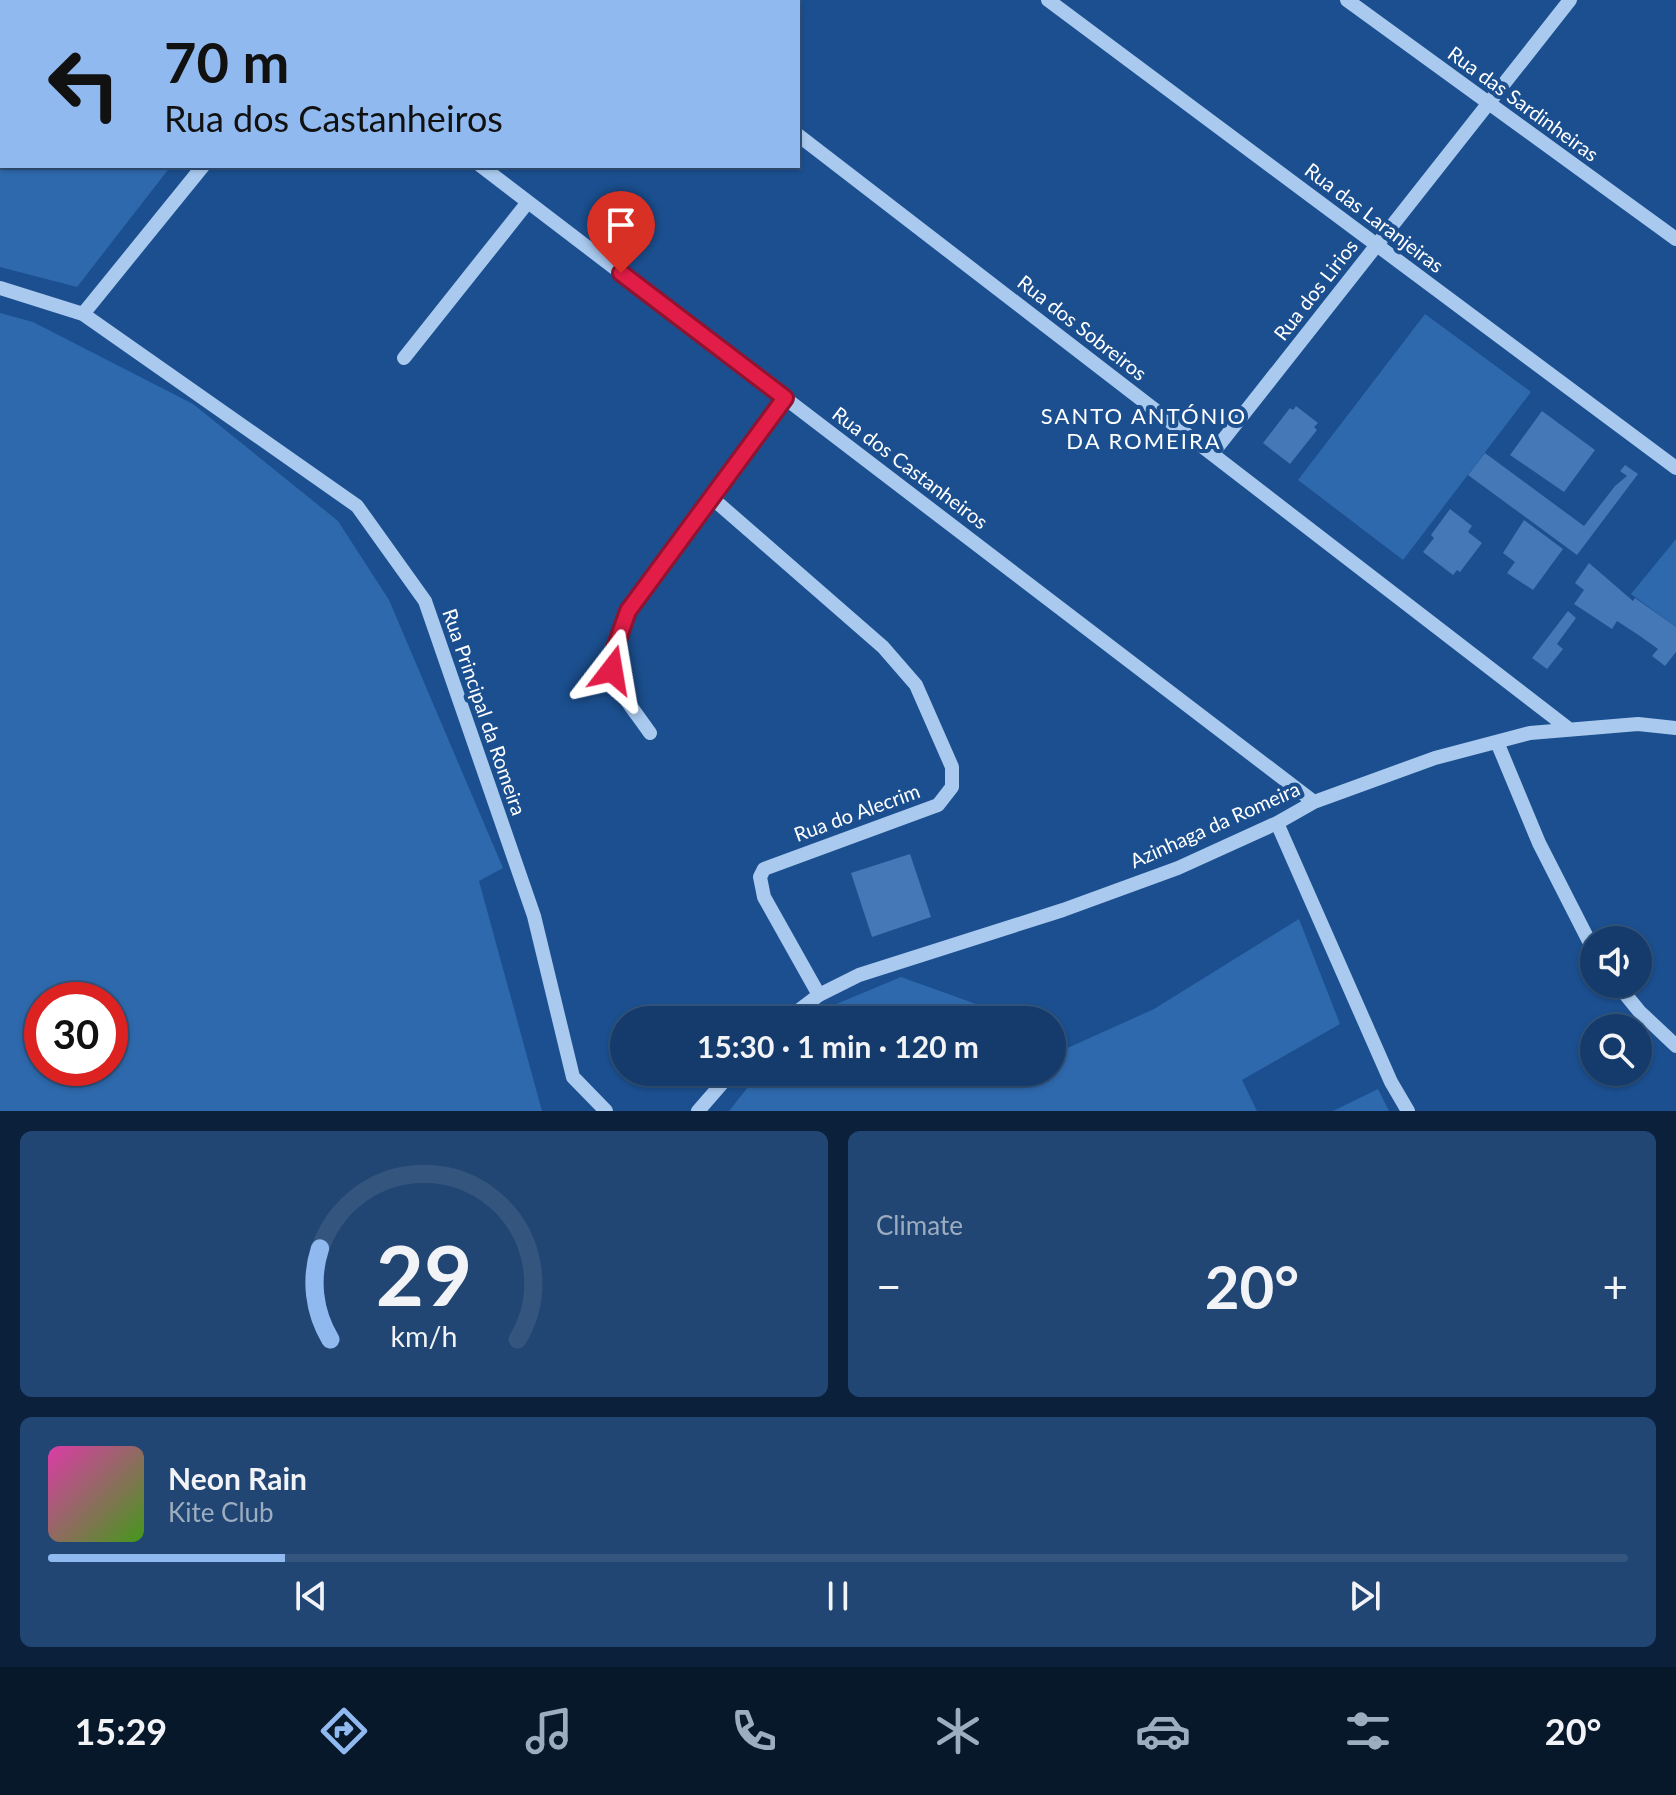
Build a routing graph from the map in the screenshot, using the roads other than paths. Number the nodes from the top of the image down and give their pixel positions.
1 (1048, 0) edge
2 (1347, 0) edge
3 (1570, 0) edge
4 (1065, 5) edge
5 (1489, 103) junction
6 (800, 137) edge
7 (201, 168) edge
8 (484, 168) edge
9 (528, 202) junction
10 (1676, 239) edge
11 (1377, 245) junction
12 (0, 288) edge
13 (83, 314) junction
14 (404, 358) dead end
15 (785, 398) junction
16 (1212, 454) junction
17 (1676, 468) edge
18 (712, 498) junction
19 (1676, 728) edge
20 (1569, 729) junction
21 (650, 733) dead end
22 (1497, 742) junction
23 (1314, 802) junction
24 (1277, 823) junction
25 (1581, 926) edge
26 (819, 995) junction
27 (1628, 998) edge
28 (804, 1006) edge
29 (1676, 1046) edge
30 (720, 1086) edge
31 (606, 1111) edge
32 (698, 1111) edge
33 (1408, 1111) edge

1 - 4 street, Rua das Laranjeiras
2 - 5 street, Rua das Sardinheiras
3 - 5 street, Rua dos Lirios
4 - 11 street, Rua das Laranjeiras
5 - 10 street, Rua das Sardinheiras
5 - 11 street, Rua dos Lirios
6 - 16 street, Rua dos Sobreiros
7 - 13 street
8 - 9 street, Rua dos Castanheiros
9 - 14 street
9 - 15 street, Rua dos Castanheiros
11 - 16 street, Rua dos Lirios
11 - 17 street, Rua das Laranjeiras
12 - 13 street, Rua Principal da Romeira
13 - 31 street, Rua Principal da Romeira
15 - 18 street
15 - 23 street, Rua dos Castanheiros
16 - 20 street, Rua dos Sobreiros
18 - 21 street
18 - 26 street, Rua do Alecrim
19 - 20 street, Azinhaga da Romeira
20 - 22 street, Azinhaga da Romeira
22 - 23 street, Azinhaga da Romeira
22 - 25 street
23 - 24 street, Azinhaga da Romeira
24 - 26 street, Azinhaga da Romeira
24 - 33 street
26 - 28 street, Azinhaga da Romeira
27 - 29 street
30 - 32 street

